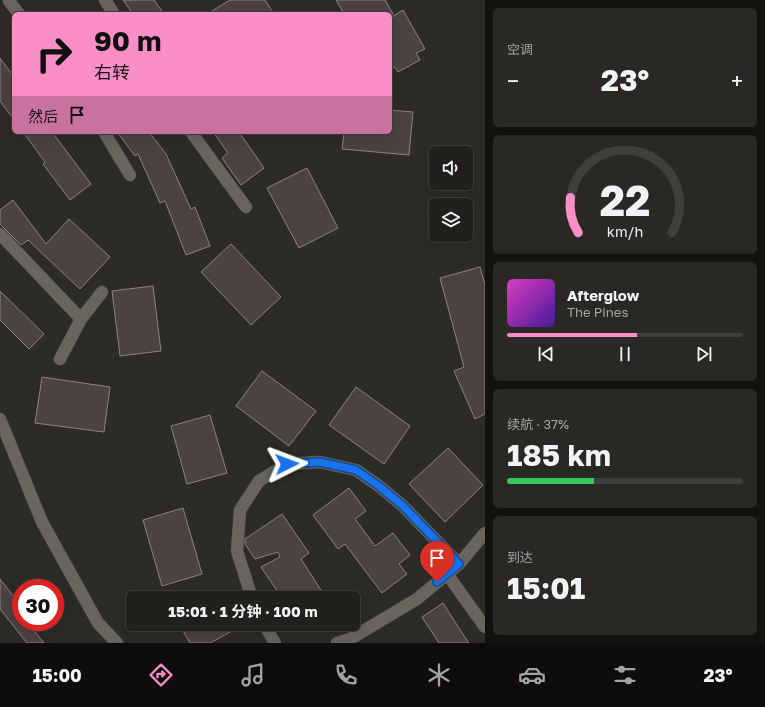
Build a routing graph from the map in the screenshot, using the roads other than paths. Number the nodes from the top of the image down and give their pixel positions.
1 (105, 0) edge
2 (7, 3) edge
3 (17, 12) edge
4 (113, 12) edge
5 (105, 134) edge
6 (192, 134) edge
7 (130, 175) dead end
8 (246, 207) dead end
9 (0, 234) edge
10 (102, 292) dead end
11 (81, 319) junction
12 (60, 359) dead end
13 (0, 419) edge
14 (485, 533) edge
15 (459, 564) junction
16 (447, 574) junction
17 (250, 591) edge
18 (485, 627) edge
19 (268, 631) edge
20 (117, 643) edge
21 (275, 643) edge
22 (337, 643) edge

1 - 4 street
2 - 3 street
5 - 7 street
6 - 8 street
9 - 11 street
10 - 11 street
11 - 12 street
13 - 20 street
14 - 15 street
15 - 16 street
15 - 17 street
16 - 18 street
16 - 22 street
19 - 21 street

